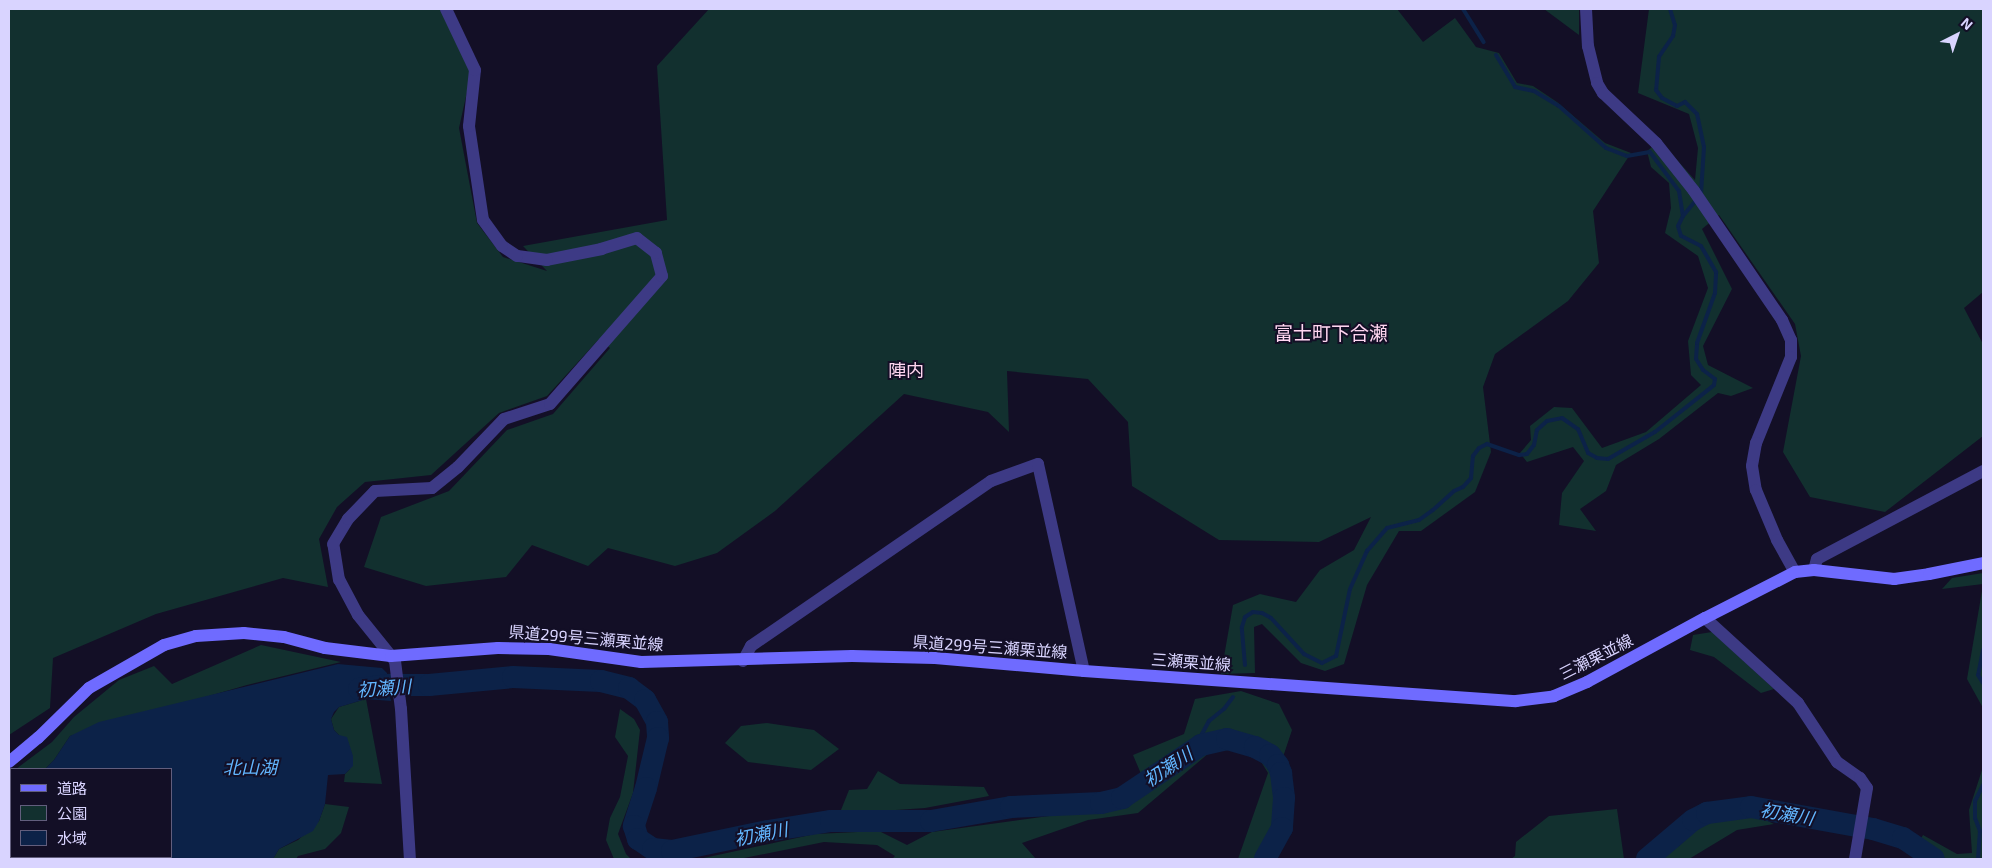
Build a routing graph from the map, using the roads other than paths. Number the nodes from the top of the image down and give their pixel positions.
1 (446, 9) edge
2 (1586, 9) edge
3 (1983, 471) edge
4 (1983, 563) edge
5 (1814, 570) junction
6 (1795, 572) junction
7 (1705, 618) junction
8 (393, 658) junction
9 (743, 660) junction
10 (1084, 671) junction
11 (9, 762) edge
12 (1856, 853) edge
13 (410, 859) edge

1 - 8 street
2 - 6 street
3 - 5 street
4 - 5 main road, 三瀬栗並線
5 - 6 main road, 三瀬栗並線
6 - 7 main road, 三瀬栗並線
7 - 10 main road, 三瀬栗並線
7 - 12 street
8 - 9 main road, 県道299号三瀬栗並線
8 - 11 main road, 県道299号三瀬栗並線
8 - 13 street
9 - 10 main road, 県道299号三瀬栗並線
9 - 10 street

